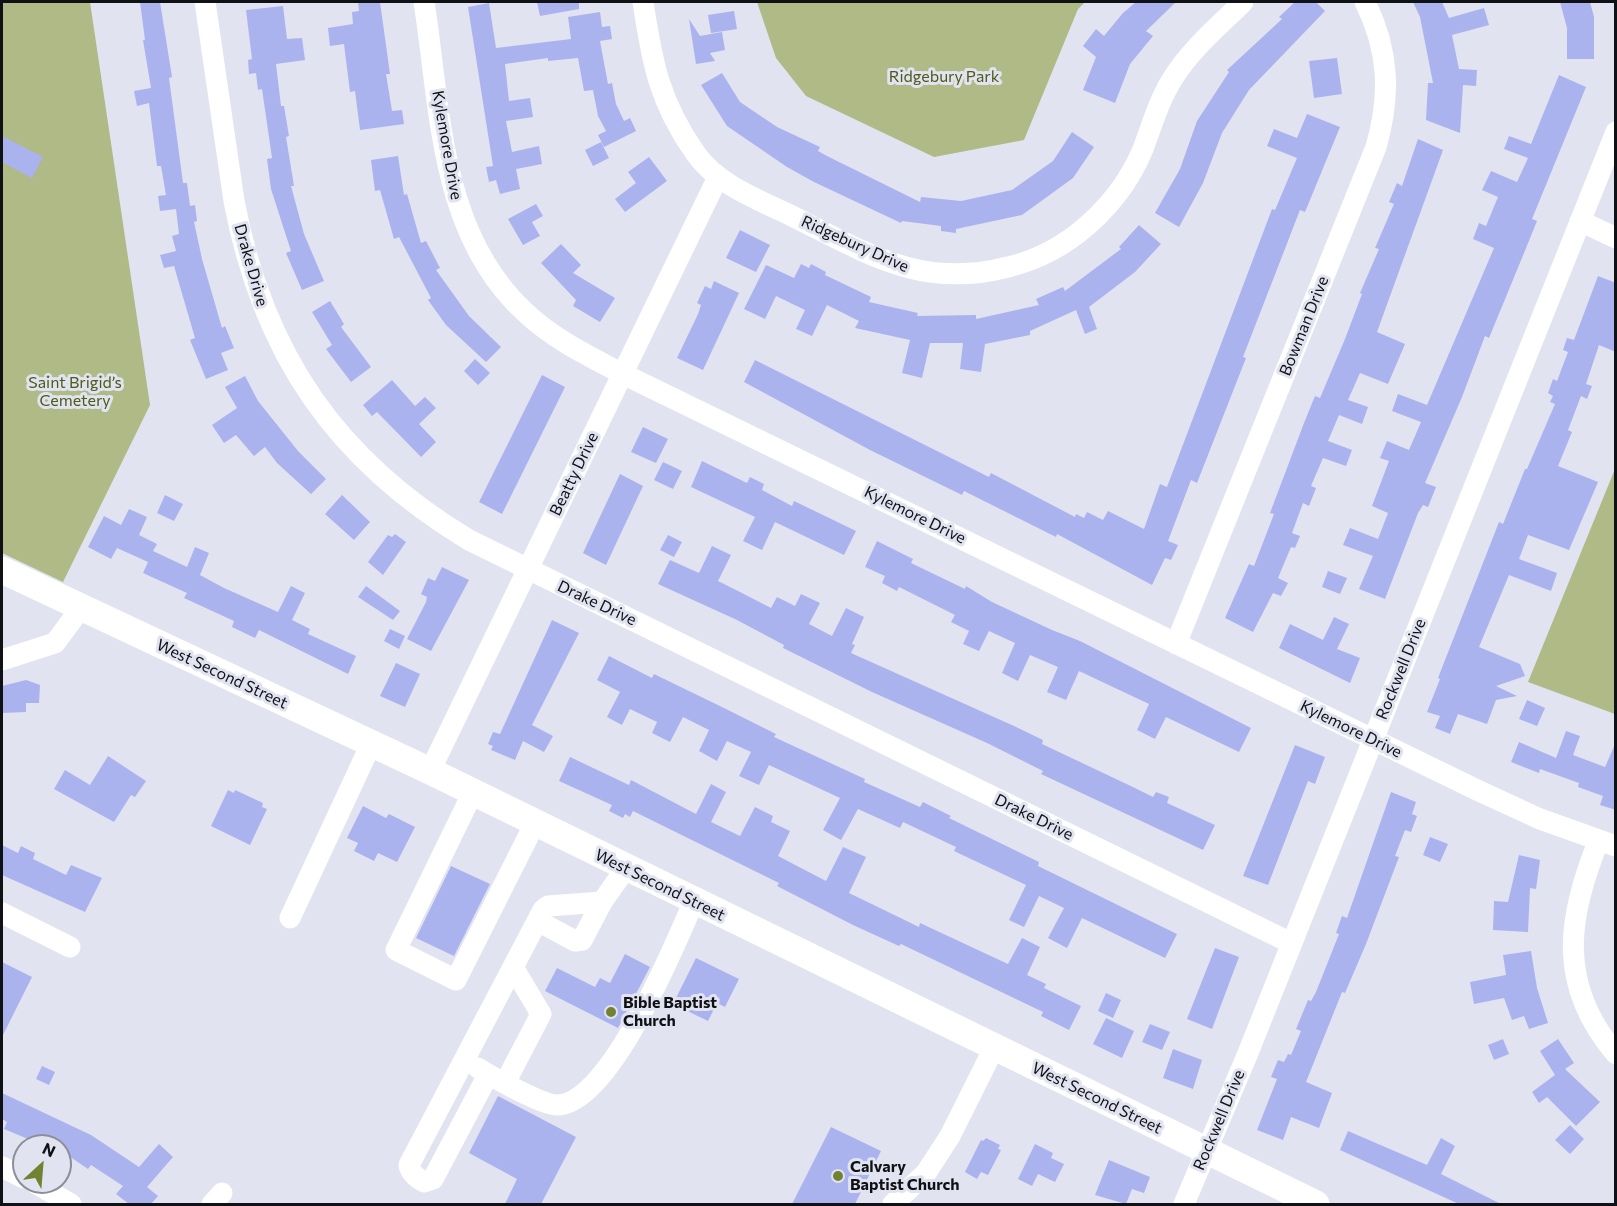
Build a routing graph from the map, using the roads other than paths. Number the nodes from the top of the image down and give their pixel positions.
1 (205, 2) edge
2 (424, 2) edge
3 (643, 2) edge
4 (1243, 2) edge
5 (1365, 2) edge
6 (1616, 132) edge
7 (718, 177) junction
8 (1580, 221) junction
9 (1616, 238) edge
10 (623, 374) junction
11 (2, 570) edge
12 (528, 570) junction
13 (81, 608) junction
14 (1176, 644) junction
15 (2, 660) edge
16 (1372, 739) junction
17 (372, 744) junction
18 (430, 771) junction
19 (473, 792) junction
20 (535, 823) junction
21 (1607, 843) edge
22 (626, 868) junction
23 (602, 902) junction
24 (694, 902) junction
25 (2, 913) edge
26 (290, 918) dead end
27 (538, 921) junction
28 (1291, 943) junction
29 (70, 946) dead end
30 (513, 967) junction
31 (994, 1048) junction
32 (1616, 1054) edge
33 (465, 1055) junction
34 (497, 1079) junction
35 (1206, 1150) junction
36 (54, 1194) edge
37 (71, 1204) edge
38 (893, 1204) edge
39 (1184, 1204) edge
40 (1316, 1204) edge

1 - 12 street, Drake Drive
2 - 10 street, Kylemore Drive
3 - 7 street, Ridgebury Drive
4 - 7 street, Ridgebury Drive
5 - 14 street, Bowman Drive
6 - 8 street, Rockwell Drive
7 - 10 street, Beatty Drive
8 - 9 street
8 - 16 street, Rockwell Drive
10 - 12 street, Beatty Drive
10 - 14 street, Kylemore Drive
11 - 13 main road, West Second Street
12 - 18 street, Beatty Drive
12 - 28 street, Drake Drive
13 - 15 street
13 - 17 main road, West Second Street
14 - 16 street, Kylemore Drive
16 - 21 street, Kylemore Drive
16 - 28 street, Rockwell Drive
17 - 18 main road, West Second Street
17 - 26 street
18 - 19 main road, West Second Street
19 - 20 main road, West Second Street
19 - 20 street
20 - 22 main road, West Second Street
21 - 32 street
22 - 23 street
22 - 24 main road, West Second Street
23 - 27 street
23 - 27 street
24 - 31 main road, West Second Street
24 - 34 street
25 - 29 street
27 - 30 street
28 - 35 street, Rockwell Drive
30 - 33 street
30 - 34 street
31 - 35 main road, West Second Street
31 - 38 street
33 - 34 street
33 - 34 street
35 - 39 street, Rockwell Drive
35 - 40 main road, West Second Street
36 - 37 street

